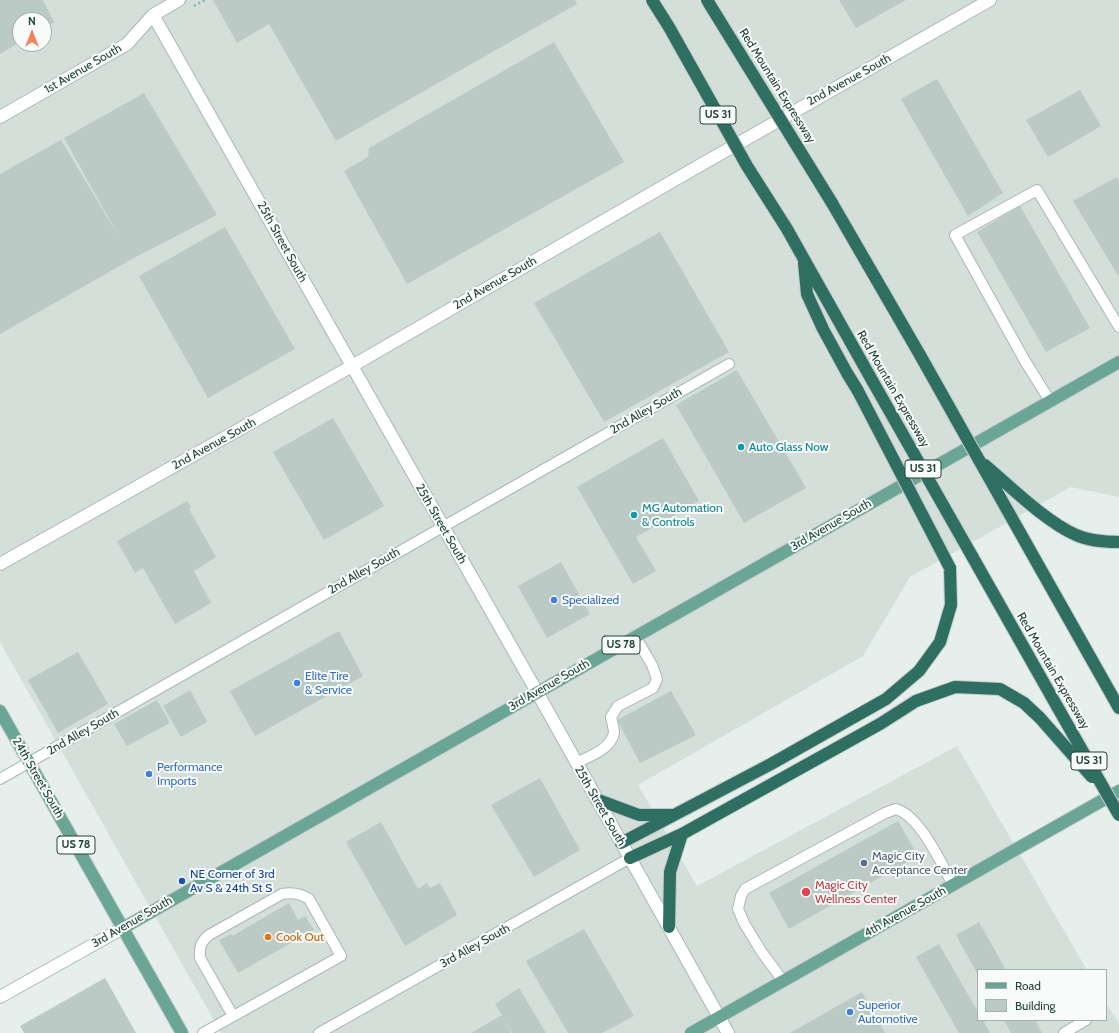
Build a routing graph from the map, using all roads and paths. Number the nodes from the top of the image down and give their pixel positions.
1 (179, 0) edge
2 (652, 0) edge
3 (707, 0) edge
4 (990, 0) edge
5 (153, 15) junction
6 (0, 116) edge
7 (804, 258) junction
8 (1119, 327) edge
9 (1119, 362) edge
10 (729, 364) dead end
11 (352, 366) junction
12 (1050, 401) junction
13 (979, 460) junction
14 (443, 527) junction
15 (1119, 542) edge
16 (0, 564) edge
17 (635, 636) junction
18 (537, 692) junction
19 (1119, 708) edge
20 (0, 712) edge
21 (29, 762) junction
22 (576, 763) junction
23 (0, 779) edge
24 (1114, 794) edge
25 (596, 799) junction
26 (672, 815) junction
27 (1119, 815) edge
28 (682, 834) junction
29 (621, 843) junction
30 (630, 858) junction
31 (953, 885) junction
32 (669, 927) junction
33 (123, 928) junction
34 (783, 981) junction
35 (0, 997) edge
36 (233, 1016) junction
37 (719, 1017) junction
38 (1084, 1021) edge
39 (182, 1033) edge
40 (204, 1033) edge
41 (319, 1033) edge
42 (691, 1033) edge
43 (728, 1033) edge
44 (1064, 1033) edge

1 - 5 street, 1st Avenue South
2 - 7 highway, Red Mountain Expressway / US 31, bridge
3 - 13 highway, Red Mountain Expressway, bridge
4 - 11 street, 2nd Avenue South
5 - 6 street, 1st Avenue South
5 - 11 street, 25th Street South
7 - 24 highway, Red Mountain Expressway / US 31, bridge
7 - 26 highway, bridge
8 - 12 lane
9 - 12 main road, 3rd Avenue South / US 78
10 - 14 lane, 2nd Alley South
11 - 14 street, 25th Street South
11 - 16 street, 2nd Avenue South
12 - 17 main road, 3rd Avenue South / US 78
13 - 15 highway
13 - 19 highway, Red Mountain Expressway
14 - 18 street, 25th Street South
14 - 21 lane, 2nd Alley South
17 - 18 main road, 3rd Avenue South / US 78
17 - 22 lane
18 - 22 street, 25th Street South
18 - 33 main road, 3rd Avenue South / US 78
20 - 21 main road, 24th Street South / US 78
21 - 23 lane, 2nd Alley South
21 - 33 main road, 24th Street South / US 78
22 - 25 street, 25th Street South
24 - 27 highway, Red Mountain Expressway / US 31, bridge
24 - 28 highway, bridge
24 - 31 main road, 4th Avenue South
25 - 26 highway
25 - 29 street, 25th Street South
26 - 29 highway
28 - 30 highway
28 - 32 highway
29 - 30 street, 25th Street South
30 - 32 street, 25th Street South
30 - 41 lane, 3rd Alley South
31 - 34 main road, 4th Avenue South
31 - 34 lane
32 - 37 street, 25th Street South
33 - 35 street, 3rd Avenue South
33 - 39 main road, 24th Street South / US 78
34 - 37 main road, 4th Avenue South
36 - 36 lane
36 - 40 lane
37 - 42 main road, 4th Avenue South
37 - 43 street, 25th Street South
38 - 44 lane

